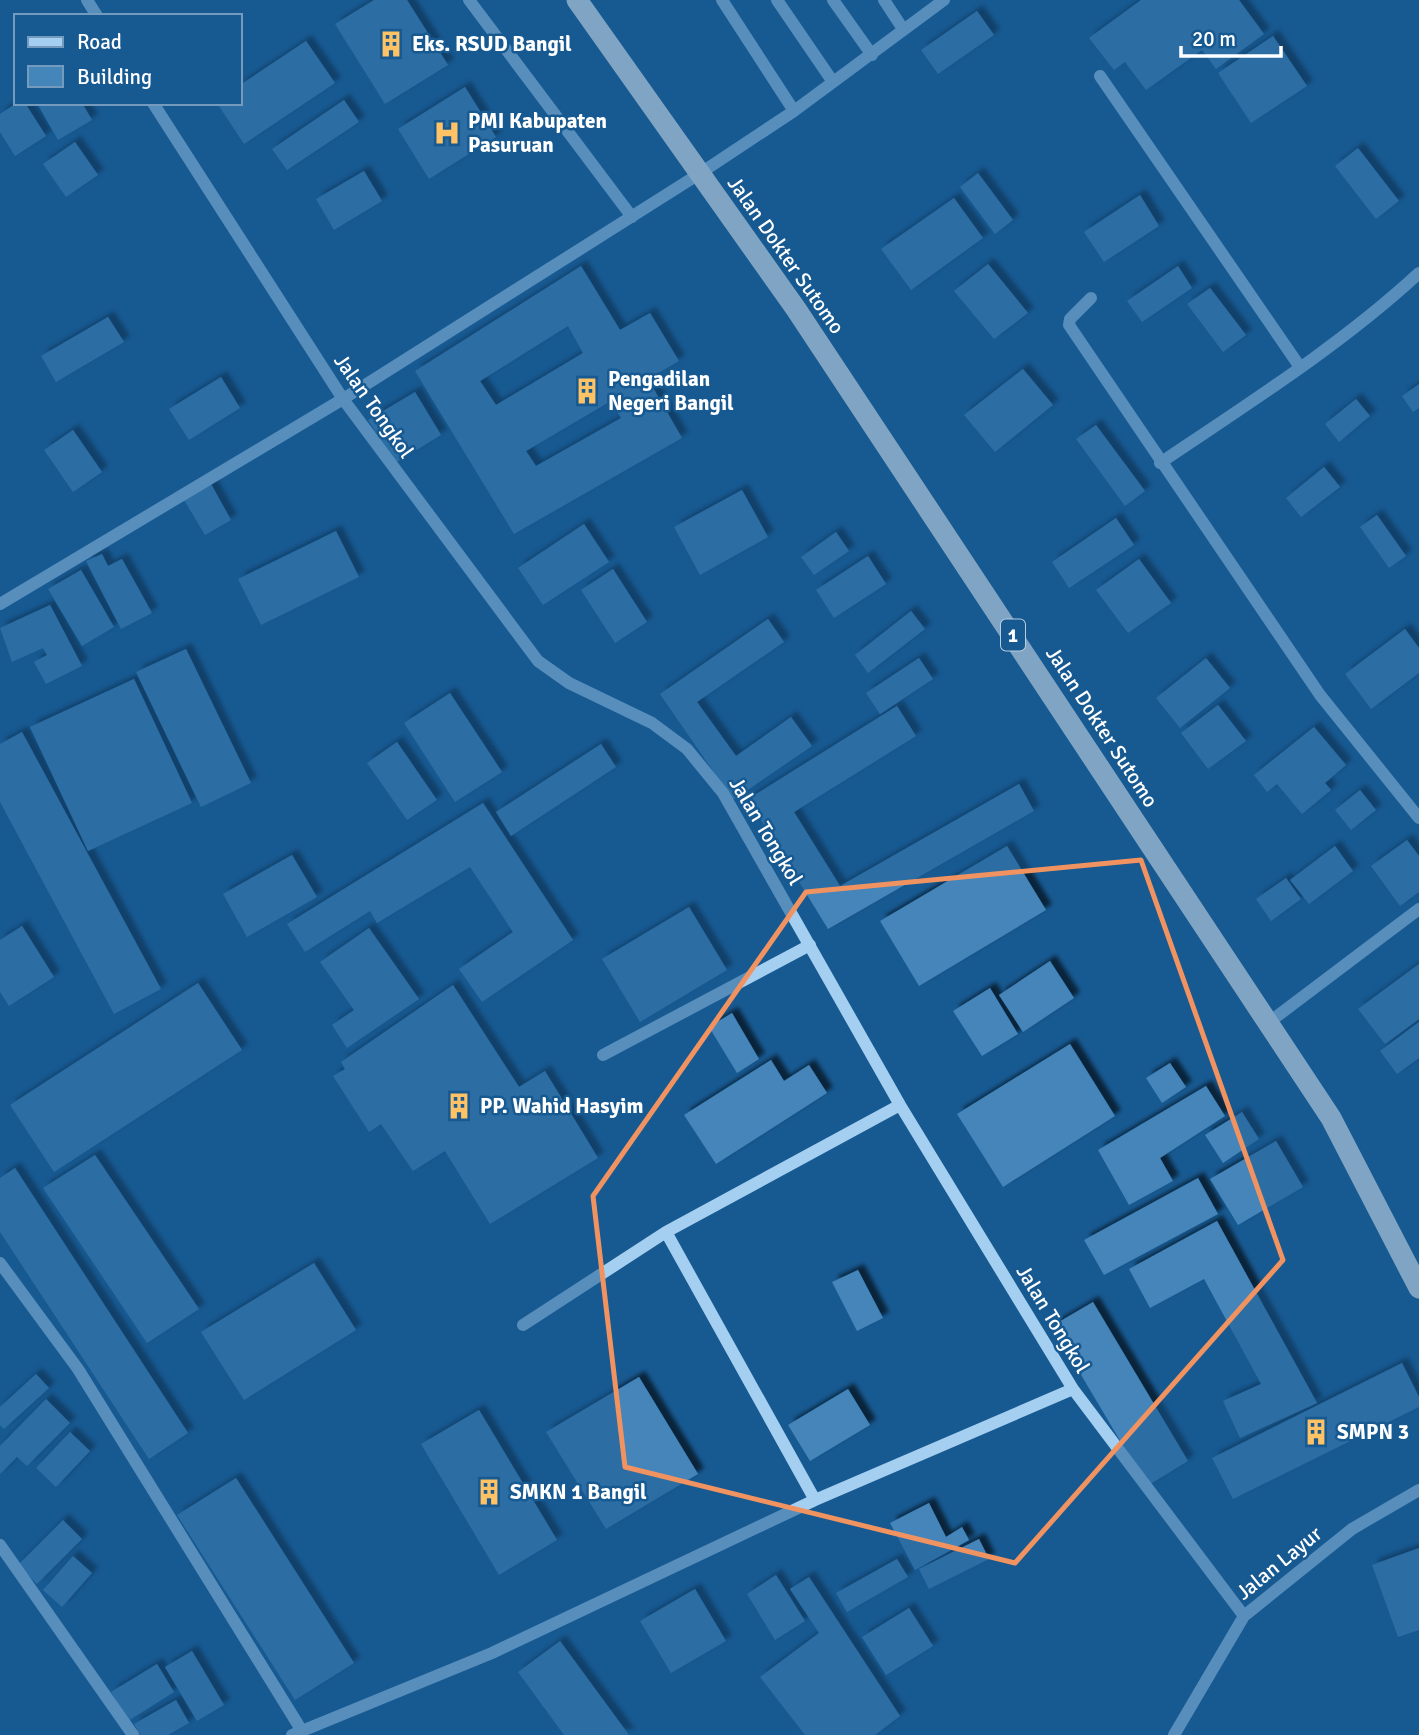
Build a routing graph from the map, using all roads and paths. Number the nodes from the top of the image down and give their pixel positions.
1 (469, 0) edge
2 (577, 0) edge
3 (722, 0) edge
4 (777, 0) edge
5 (833, 0) edge
6 (884, 0) edge
7 (942, 1) edge
8 (903, 29) junction
9 (872, 55) junction
10 (1100, 76) dead end
11 (833, 82) junction
12 (154, 105) edge
13 (794, 111) junction
14 (699, 174) junction
15 (632, 217) junction
16 (1419, 273) edge
17 (1091, 298) dead end
18 (1300, 367) junction
19 (343, 400) junction
20 (1160, 463) junction
21 (0, 604) edge
22 (1419, 818) edge
23 (1419, 909) edge
24 (810, 945) junction
25 (1268, 1023) junction
26 (603, 1055) dead end
27 (900, 1105) junction
28 (666, 1232) junction
29 (0, 1263) edge
30 (1419, 1288) edge
31 (523, 1325) dead end
32 (1073, 1389) junction
33 (1419, 1490) edge
34 (815, 1500) junction
35 (0, 1545) edge
36 (1244, 1616) junction
37 (297, 1727) edge
38 (133, 1735) edge
39 (1174, 1735) edge

1 - 15 street
2 - 14 highway, Jalan Dokter Sutomo / 1
3 - 13 street
4 - 11 street
5 - 9 street
6 - 8 street
7 - 8 street
8 - 9 street
9 - 11 street
10 - 18 street
11 - 13 street
12 - 19 street, Jalan Tongkol
13 - 14 street
14 - 15 street
14 - 25 highway, Jalan Dokter Sutomo / 1
15 - 19 street
16 - 18 street
17 - 20 street
18 - 20 street
19 - 21 street
19 - 24 street, Jalan Tongkol
20 - 22 street
23 - 25 street
24 - 26 street
24 - 27 street, Jalan Tongkol
25 - 30 highway, Jalan Dokter Sutomo / 1
27 - 28 street
27 - 32 street, Jalan Tongkol
28 - 31 street
28 - 34 street
29 - 37 street
32 - 34 street
32 - 36 street, Jalan Tongkol
33 - 36 street, Jalan Layur
34 - 37 street
35 - 38 street
36 - 39 street, Jalan Layur

